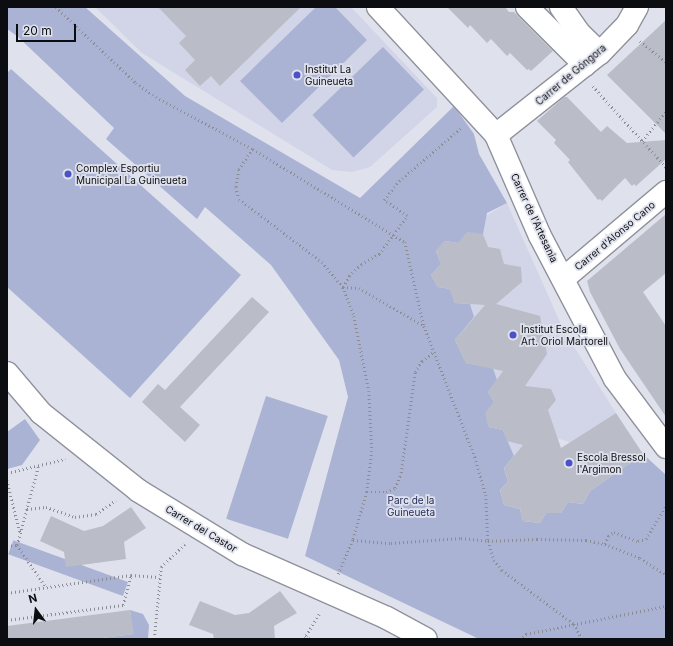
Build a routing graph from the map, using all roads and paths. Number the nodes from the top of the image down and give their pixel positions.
1 (56, 7) edge
2 (378, 7) edge
3 (527, 7) edge
4 (561, 7) edge
5 (637, 7) edge
6 (639, 39) dead end
7 (666, 62) edge
8 (592, 67) junction
9 (666, 110) edge
10 (466, 124) dead end
11 (496, 135) junction
12 (642, 141) junction
13 (253, 149) junction
14 (666, 167) edge
15 (666, 192) edge
16 (394, 236) junction
17 (563, 279) junction
18 (343, 287) junction
19 (424, 326) junction
20 (434, 351) junction
21 (7, 372) edge
22 (666, 448) edge
23 (72, 456) dead end
24 (38, 467) junction
25 (7, 474) edge
26 (7, 480) edge
27 (367, 492) junction
28 (120, 498) dead end
29 (666, 506) edge
30 (27, 509) junction
31 (20, 534) junction
32 (191, 538) dead end
33 (353, 540) junction
34 (488, 541) junction
35 (605, 544) junction
36 (17, 545) junction
37 (7, 546) edge
38 (666, 575) edge
39 (131, 576) junction
40 (159, 577) junction
41 (336, 579) dead end
42 (46, 588) junction
43 (7, 593) edge
44 (666, 606) edge
45 (320, 610) dead end
46 (7, 620) edge
47 (574, 624) junction
48 (304, 638) edge
49 (154, 639) edge
50 (310, 639) edge
51 (426, 639) edge
52 (519, 639) edge
53 (582, 639) edge

1 - 13 path
2 - 11 street, Carrer de l'Artesania
3 - 8 street
4 - 8 street
5 - 8 street, Carrer de Góngora
6 - 7 path
8 - 11 street, Carrer de Góngora
8 - 12 path
9 - 12 path
10 - 16 path
11 - 17 street, Carrer de l'Artesania
12 - 14 path
13 - 16 path
13 - 18 path
15 - 17 street, Carrer d'Alonso Cano
16 - 18 path
16 - 19 path
17 - 22 street, Carrer de l'Artesania
18 - 19 path
18 - 27 path
19 - 20 path
20 - 27 path
20 - 34 path
21 - 51 street, Carrer del Castor
23 - 24 path
24 - 25 path
24 - 30 path
26 - 31 path
27 - 33 path
28 - 30 path
29 - 35 path
30 - 31 path
31 - 36 path
32 - 40 path
33 - 34 path
33 - 41 path
34 - 35 path
34 - 47 path
35 - 38 path
36 - 37 path
36 - 42 path
39 - 40 path
39 - 42 path
39 - 46 path
40 - 49 path
42 - 43 path
44 - 47 path
45 - 48 path
47 - 52 path
47 - 53 path
48 - 50 path

